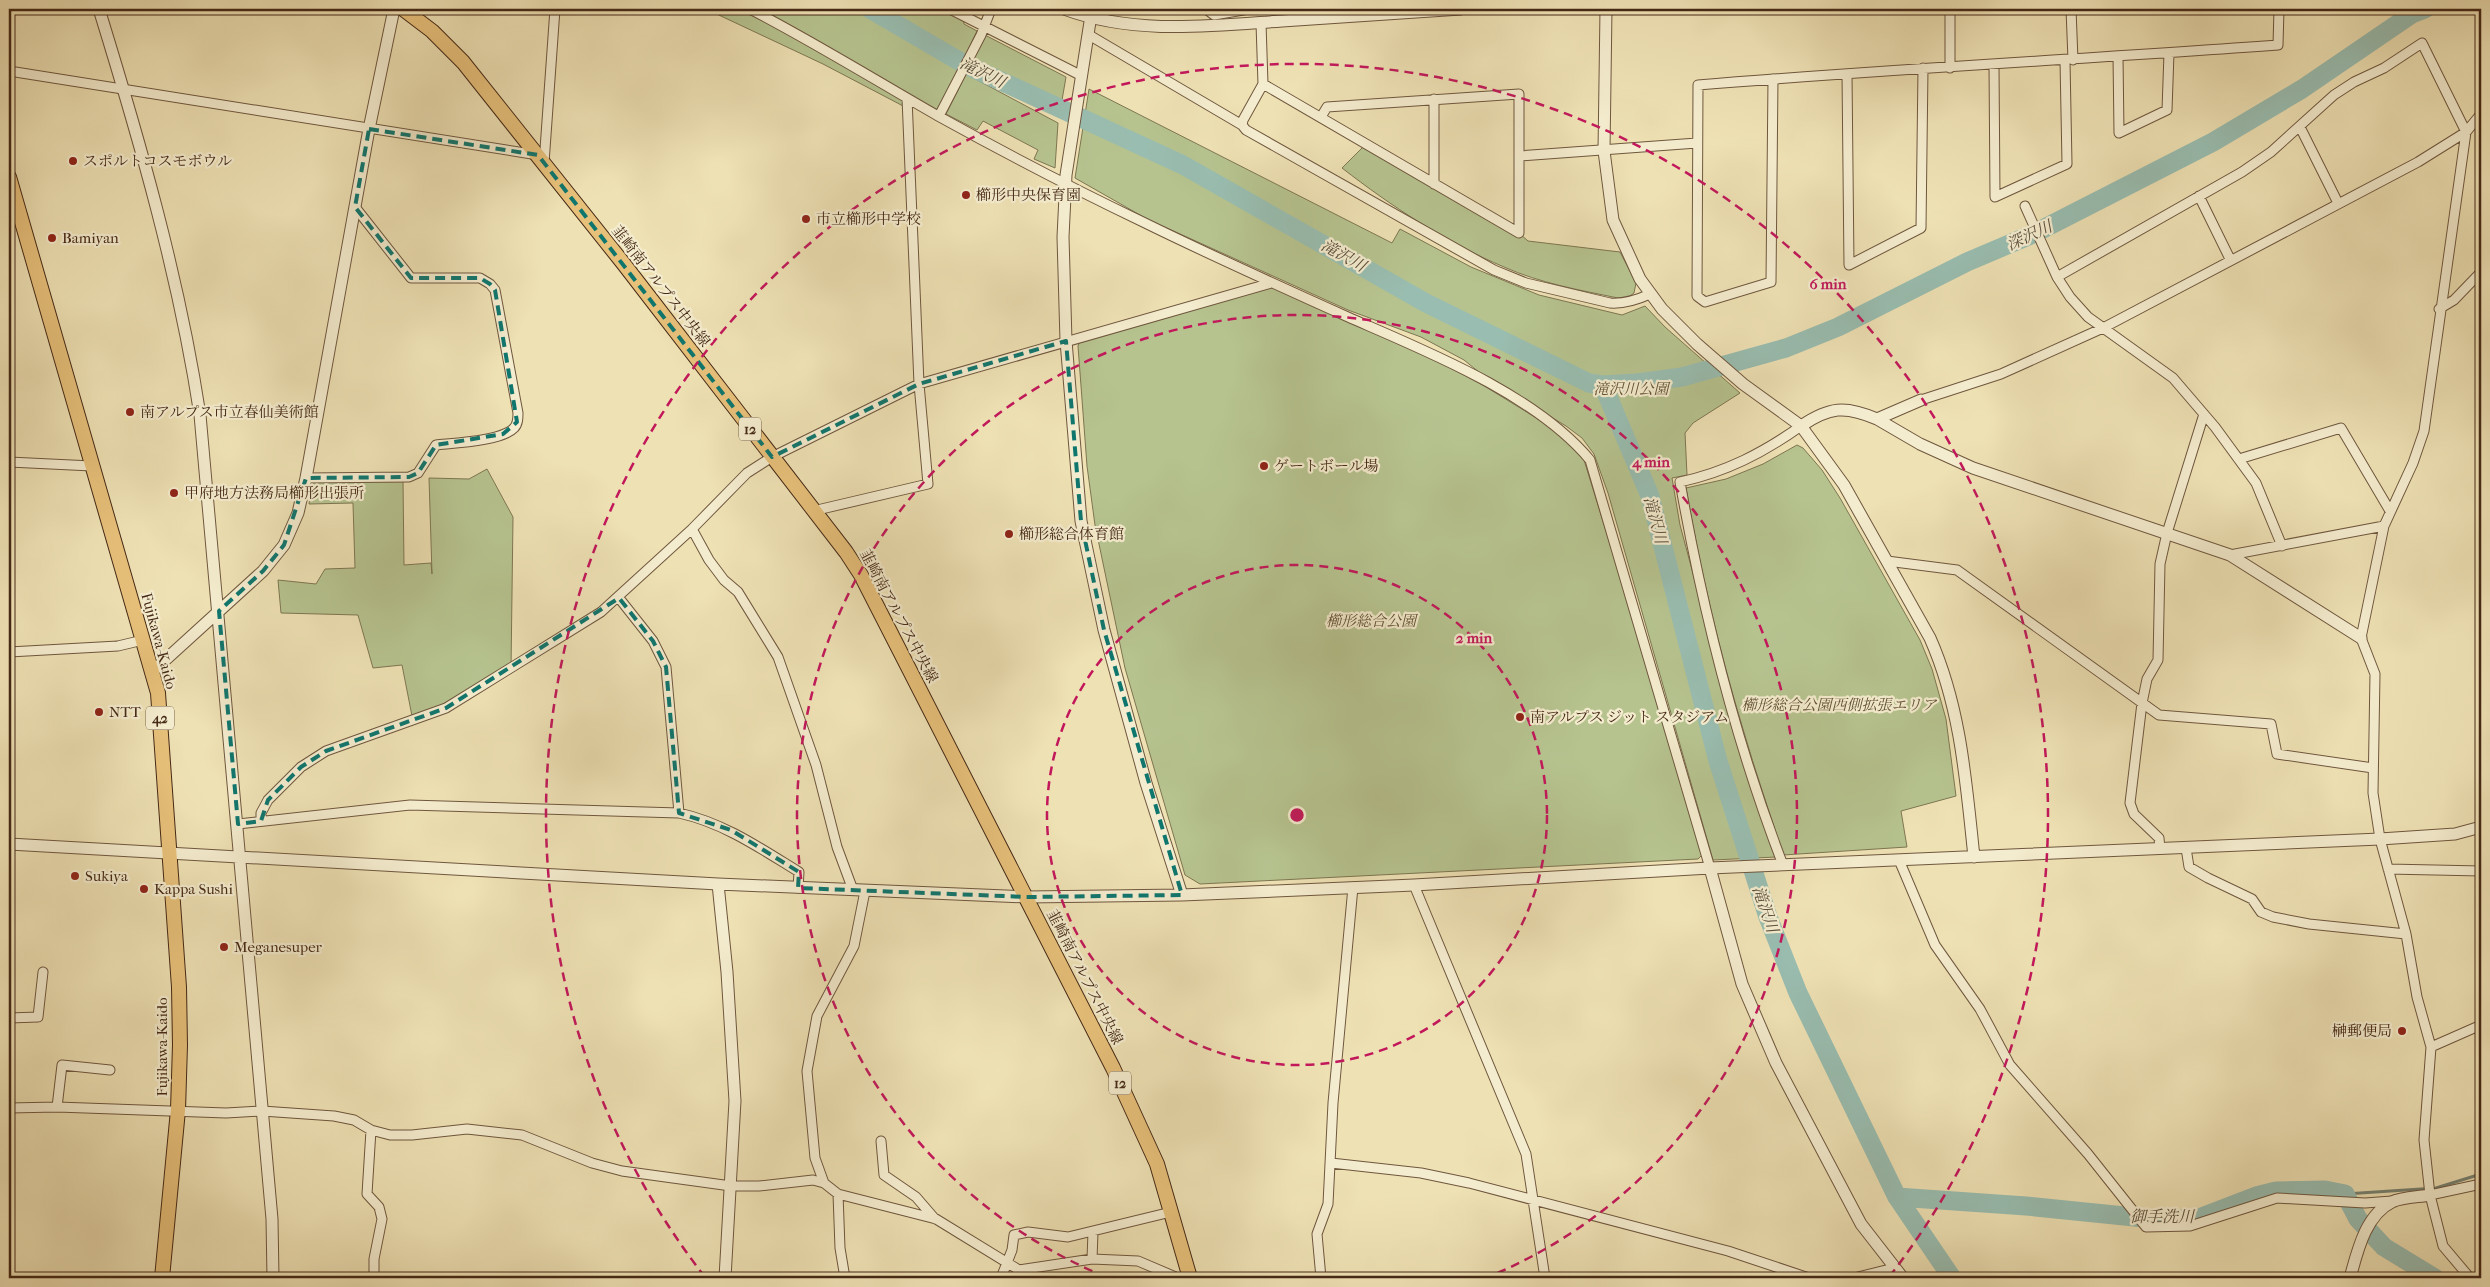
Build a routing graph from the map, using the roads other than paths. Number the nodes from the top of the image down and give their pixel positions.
1 (99, 9) edge
2 (394, 9) edge
3 (403, 9) edge
4 (555, 9) edge
5 (750, 9) edge
6 (950, 9) edge
7 (992, 9) edge
8 (1064, 9) edge
9 (1206, 9) edge
10 (1249, 9) edge
11 (1461, 9) edge
12 (1606, 9) edge
13 (1950, 9) edge
14 (2071, 9) edge
15 (2278, 9) edge
16 (1389, 11) edge
17 (1092, 14) edge
18 (1261, 23) junction
19 (982, 30) junction
20 (1089, 35) junction
21 (2169, 53) junction
22 (2118, 56) junction
23 (2069, 60) junction
24 (1994, 65) junction
25 (1923, 68) junction
26 (1950, 68) junction
27 (9, 72) edge
28 (1847, 74) junction
29 (1773, 79) junction
30 (1081, 80) junction
31 (1263, 84) junction
32 (124, 89) junction
33 (907, 98) junction
34 (1434, 99) junction
35 (2481, 114) edge
36 (939, 116) junction
37 (1321, 117) junction
38 (1242, 126) junction
39 (2300, 127) junction
40 (369, 129) junction
41 (2466, 132) junction
42 (1697, 143) junction
43 (1604, 151) junction
44 (1519, 156) junction
45 (541, 159) junction
46 (9, 178) edge
47 (1066, 178) junction
48 (1434, 184) junction
49 (2199, 196) junction
50 (2338, 203) junction
51 (2025, 206) dead end
52 (355, 207) junction
53 (2230, 259) junction
54 (2481, 272) edge
55 (2057, 277) junction
56 (1271, 283) junction
57 (1650, 294) junction
58 (2439, 309) junction
59 (2103, 328) junction
60 (1066, 340) junction
61 (919, 384) junction
62 (1921, 400) joint
63 (2204, 414) junction
64 (1877, 419) junction
65 (1801, 426) junction
66 (772, 457) junction
67 (2239, 459) junction
68 (9, 462) edge
69 (92, 466) junction
70 (306, 478) junction
71 (813, 511) junction
72 (2390, 511) junction
73 (2384, 526) junction
74 (692, 529) junction
75 (2167, 534) junction
76 (2282, 546) junction
77 (2230, 555) junction
78 (1887, 561) junction
79 (619, 598) junction
80 (219, 611) junction
81 (2361, 638) junction
82 (143, 640) junction
83 (9, 652) edge
84 (152, 672) junction
85 (2142, 703) junction
86 (2373, 768) junction
87 (679, 813) junction
88 (261, 821) junction
89 (238, 824) junction
90 (2481, 827) edge
91 (2380, 839) junction
92 (9, 844) edge
93 (2186, 848) junction
94 (2160, 849) junction
95 (168, 852) junction
96 (239, 856) junction
97 (1974, 857) junction
98 (1898, 860) junction
99 (1781, 865) junction
100 (1714, 868) junction
101 (2388, 869) junction
102 (2481, 871) edge
103 (718, 884) junction
104 (1414, 885) junction
105 (1353, 887) junction
106 (798, 888) junction
107 (859, 890) junction
108 (1182, 895) junction
109 (1026, 897) junction
110 (2406, 934) junction
111 (43, 972) dead end
112 (9, 1018) edge
113 (2481, 1025) edge
114 (2430, 1047) junction
115 (110, 1070) dead end
116 (57, 1107) junction
117 (9, 1108) edge
118 (178, 1110) junction
119 (262, 1111) junction
120 (371, 1130) junction
121 (881, 1140) dead end
122 (1331, 1163) junction
123 (824, 1183) junction
124 (2481, 1184) edge
125 (731, 1186) junction
126 (838, 1194) junction
127 (2430, 1195) junction
128 (1534, 1201) junction
129 (2392, 1201) junction
130 (1171, 1212) junction
131 (936, 1219) junction
132 (1093, 1232) junction
133 (1092, 1259) junction
134 (1007, 1262) junction
135 (1894, 1268) junction
136 (1019, 1270) junction
137 (162, 1278) edge
138 (273, 1278) edge
139 (374, 1278) edge
140 (726, 1278) edge
141 (846, 1278) edge
142 (1001, 1278) edge
143 (1028, 1278) edge
144 (1178, 1278) edge
145 (1190, 1278) edge
146 (1321, 1278) edge
147 (1545, 1278) edge
148 (1808, 1278) edge
149 (1854, 1278) edge
150 (1902, 1278) edge
151 (2350, 1278) edge
152 (2470, 1278) edge

1 - 32 street
2 - 40 street
3 - 45 main road, 韮崎南アルプス中央線 / 12
4 - 45 street
5 - 33 street
6 - 19 street
7 - 19 street
8 - 17 street
9 - 10 street
11 - 16 street
12 - 43 street
13 - 26 street
14 - 23 street
15 - 21 street
16 - 18 street
17 - 18 street
17 - 20 street
18 - 31 street
19 - 30 street
19 - 36 street
20 - 30 street
20 - 38 street
21 - 22 street
21 - 22 street
22 - 23 street
23 - 24 street
23 - 24 street
24 - 26 street
25 - 26 street
25 - 28 street
25 - 28 street
27 - 32 street
28 - 29 street
29 - 42 street
29 - 42 street
30 - 47 street
31 - 37 street
31 - 38 street
32 - 40 street
32 - 80 street
33 - 36 street
33 - 61 street
34 - 37 street
34 - 44 street
34 - 48 street
35 - 41 street
36 - 47 street
37 - 48 street
38 - 57 street
39 - 41 street
39 - 49 street
39 - 50 street
40 - 45 street
40 - 52 street
41 - 50 street
41 - 58 street
42 - 43 street
43 - 44 street
43 - 57 street
44 - 48 street
45 - 66 main road, 韮崎南アルプス中央線 / 12
46 - 69 main road, Fujikawa-Kaido / 42
47 - 56 street
47 - 60 street
49 - 53 street
49 - 55 street
50 - 53 street
51 - 55 street
52 - 70 street
52 - 70 street
53 - 59 street
54 - 58 street
55 - 59 street
56 - 60 street
56 - 100 street
57 - 65 street
58 - 72 street
59 - 62 street
59 - 63 street
60 - 61 street
60 - 108 street
61 - 66 street
61 - 71 street
62 - 64 street
63 - 67 street
63 - 75 street
64 - 65 street
64 - 75 street
65 - 78 street
65 - 99 street
66 - 71 main road, 韮崎南アルプス中央線 / 12
66 - 74 street
67 - 72 street
67 - 76 street
68 - 69 street
69 - 82 main road, Fujikawa-Kaido / 42
70 - 80 street
71 - 109 main road, 韮崎南アルプス中央線 / 12
72 - 73 street
73 - 76 street
73 - 81 street
74 - 79 street
74 - 107 street
75 - 77 street
75 - 85 street
76 - 77 street
77 - 81 street
78 - 85 street
78 - 97 street
79 - 87 street
79 - 88 street
80 - 84 street
80 - 89 street
81 - 86 street
82 - 83 street
82 - 84 main road, Fujikawa-Kaido / 42
84 - 95 main road, Fujikawa-Kaido / 42
85 - 86 street
85 - 94 street
86 - 91 street
87 - 88 street
87 - 106 street
88 - 89 street
89 - 96 street
90 - 91 street
91 - 93 street
91 - 101 street
92 - 95 street
93 - 94 street
93 - 110 street
94 - 97 street
95 - 96 street
95 - 118 main road, Fujikawa-Kaido / 42
96 - 103 street
96 - 119 street
97 - 98 street
98 - 99 street
98 - 129 street
99 - 100 street
100 - 104 street
100 - 135 street
101 - 102 street
101 - 110 street
103 - 106 street
103 - 125 street
104 - 105 street
104 - 128 street
105 - 108 street
105 - 122 street
106 - 107 street
107 - 109 street
107 - 123 street
108 - 109 street
109 - 130 main road, 韮崎南アルプス中央線 / 12
110 - 114 street
111 - 112 street
113 - 114 street
114 - 127 street
115 - 116 street
116 - 117 street
116 - 118 street
118 - 119 street
118 - 137 main road, Fujikawa-Kaido / 42
119 - 120 street
119 - 138 street
120 - 125 street
120 - 139 street
121 - 131 street
122 - 128 street
122 - 146 street
123 - 125 street
123 - 126 street
124 - 127 street
125 - 140 street
126 - 131 street
126 - 141 street
127 - 129 street
127 - 152 street
128 - 147 street
128 - 148 street
129 - 151 street
130 - 132 street
130 - 145 main road, 韮崎南アルプス中央線 / 12
131 - 134 street
132 - 133 street
132 - 134 street
133 - 136 street
133 - 144 street
134 - 136 street
134 - 142 street
135 - 149 street
135 - 150 street
136 - 143 street

